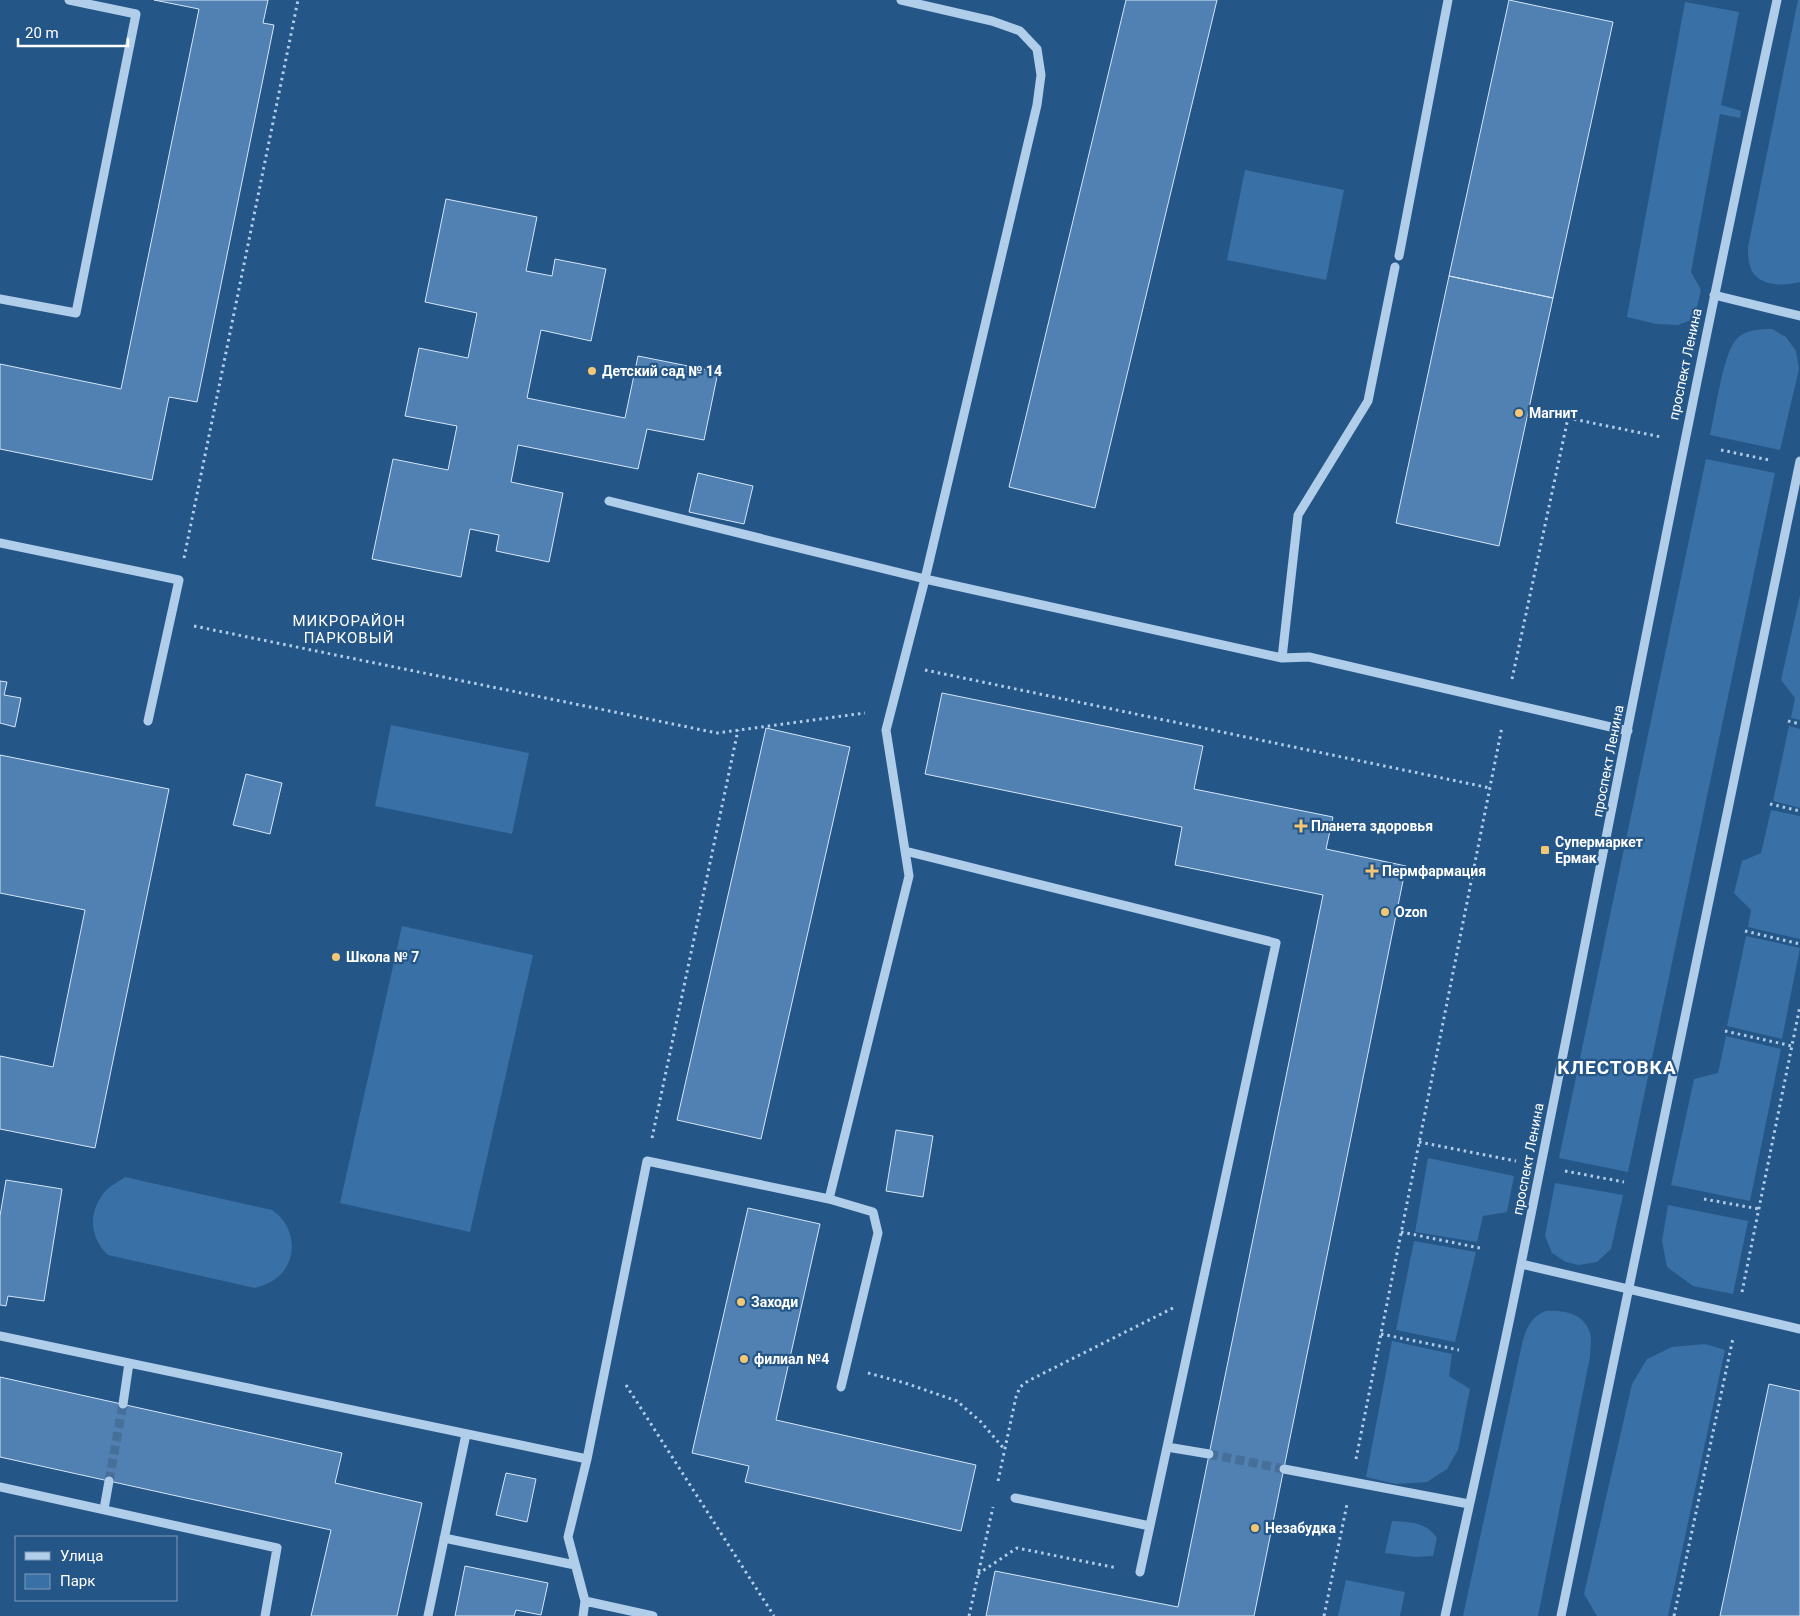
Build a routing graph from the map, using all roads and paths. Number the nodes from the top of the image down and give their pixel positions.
1 (69, 0) edge
2 (298, 0) edge
3 (901, 0) edge
4 (1448, 0) edge
5 (1777, 0) edge
6 (1398, 256) dead end
7 (1395, 267) dead end
8 (1714, 295) junction
9 (0, 299) edge
10 (1800, 316) edge
11 (1661, 437) dead end
12 (1721, 450) dead end
13 (1769, 460) dead end
14 (1800, 461) edge
15 (609, 501) dead end
16 (0, 543) edge
17 (925, 579) junction
18 (179, 580) junction
19 (170, 621) junction
20 (1282, 658) junction
21 (902, 665) junction
22 (1507, 703) junction
23 (891, 710) junction
24 (148, 721) dead end
25 (1788, 721) dead end
26 (1800, 724) edge
27 (738, 730) junction
28 (1628, 731) junction
29 (1490, 788) junction
30 (1770, 804) dead end
31 (1800, 811) edge
32 (905, 851) junction
33 (1745, 931) dead end
34 (1800, 944) edge
35 (1725, 1031) dead end
36 (1792, 1046) dead end
37 (1419, 1142) junction
38 (647, 1161) junction
39 (1516, 1161) dead end
40 (1565, 1171) dead end
41 (1624, 1182) dead end
42 (829, 1199) junction
43 (1704, 1199) dead end
44 (1759, 1209) dead end
45 (1401, 1232) junction
46 (1480, 1248) dead end
47 (1521, 1264) junction
48 (1628, 1289) junction
49 (1200, 1294) junction
50 (1800, 1329) edge
51 (1380, 1334) junction
52 (0, 1336) edge
53 (1459, 1350) dead end
54 (608, 1357) junction
55 (129, 1364) junction
56 (846, 1367) junction
57 (841, 1386) dead end
58 (123, 1404) tunnel mouth
59 (466, 1434) junction
60 (1167, 1446) junction
61 (1005, 1450) junction
62 (1209, 1454) tunnel mouth
63 (587, 1459) junction
64 (1284, 1469) tunnel mouth
65 (109, 1481) tunnel mouth
66 (1351, 1481) junction
67 (0, 1487) edge
68 (997, 1488) dead end
69 (994, 1498) dead end
70 (1015, 1498) dead end
71 (1469, 1504) junction
72 (104, 1509) junction
73 (1150, 1526) junction
74 (444, 1538) junction
75 (575, 1565) junction
76 (1140, 1572) joint
77 (978, 1574) junction
78 (586, 1601) junction
79 (265, 1616) edge
80 (428, 1616) edge
81 (583, 1616) edge
82 (653, 1616) edge
83 (774, 1616) edge
84 (969, 1616) edge
85 (1324, 1616) edge
86 (1445, 1616) edge
87 (1561, 1616) edge

1 - 9 street
2 - 18 path
3 - 17 street
4 - 6 street
5 - 8 street, проспект Ленина
7 - 20 street
8 - 10 street
8 - 28 street, проспект Ленина
11 - 22 path
12 - 13 path
14 - 48 street
15 - 17 street
16 - 18 street
17 - 20 street
17 - 21 street
18 - 19 street
19 - 24 street
19 - 27 path
20 - 22 street
21 - 23 street
21 - 29 path
22 - 28 street
22 - 29 path
23 - 27 path
23 - 32 street
25 - 26 path
27 - 38 path
28 - 47 street, проспект Ленина
29 - 37 path
30 - 31 path
32 - 42 street
32 - 49 street
33 - 34 path
35 - 36 path
37 - 39 path
37 - 45 path
38 - 42 street
38 - 54 street
40 - 41 path
42 - 56 street
43 - 44 path
45 - 46 path
45 - 51 path
47 - 48 street
47 - 71 street, проспект Ленина
48 - 50 street
48 - 87 street
49 - 60 street
49 - 61 path
51 - 53 path
51 - 66 path
52 - 55 street
54 - 63 street
54 - 83 path
55 - 58 street
55 - 59 street
56 - 57 street
56 - 61 path
59 - 63 street
59 - 74 street
60 - 62 street
60 - 73 street
61 - 68 path
63 - 75 street
64 - 66 street
65 - 72 street
66 - 71 street
66 - 85 path
67 - 72 street
69 - 77 path
70 - 73 street
71 - 86 street, проспект Ленина
72 - 79 street
73 - 76 street
74 - 75 street
74 - 80 street
75 - 78 street
76 - 77 path
77 - 84 path
78 - 81 street
78 - 82 street

